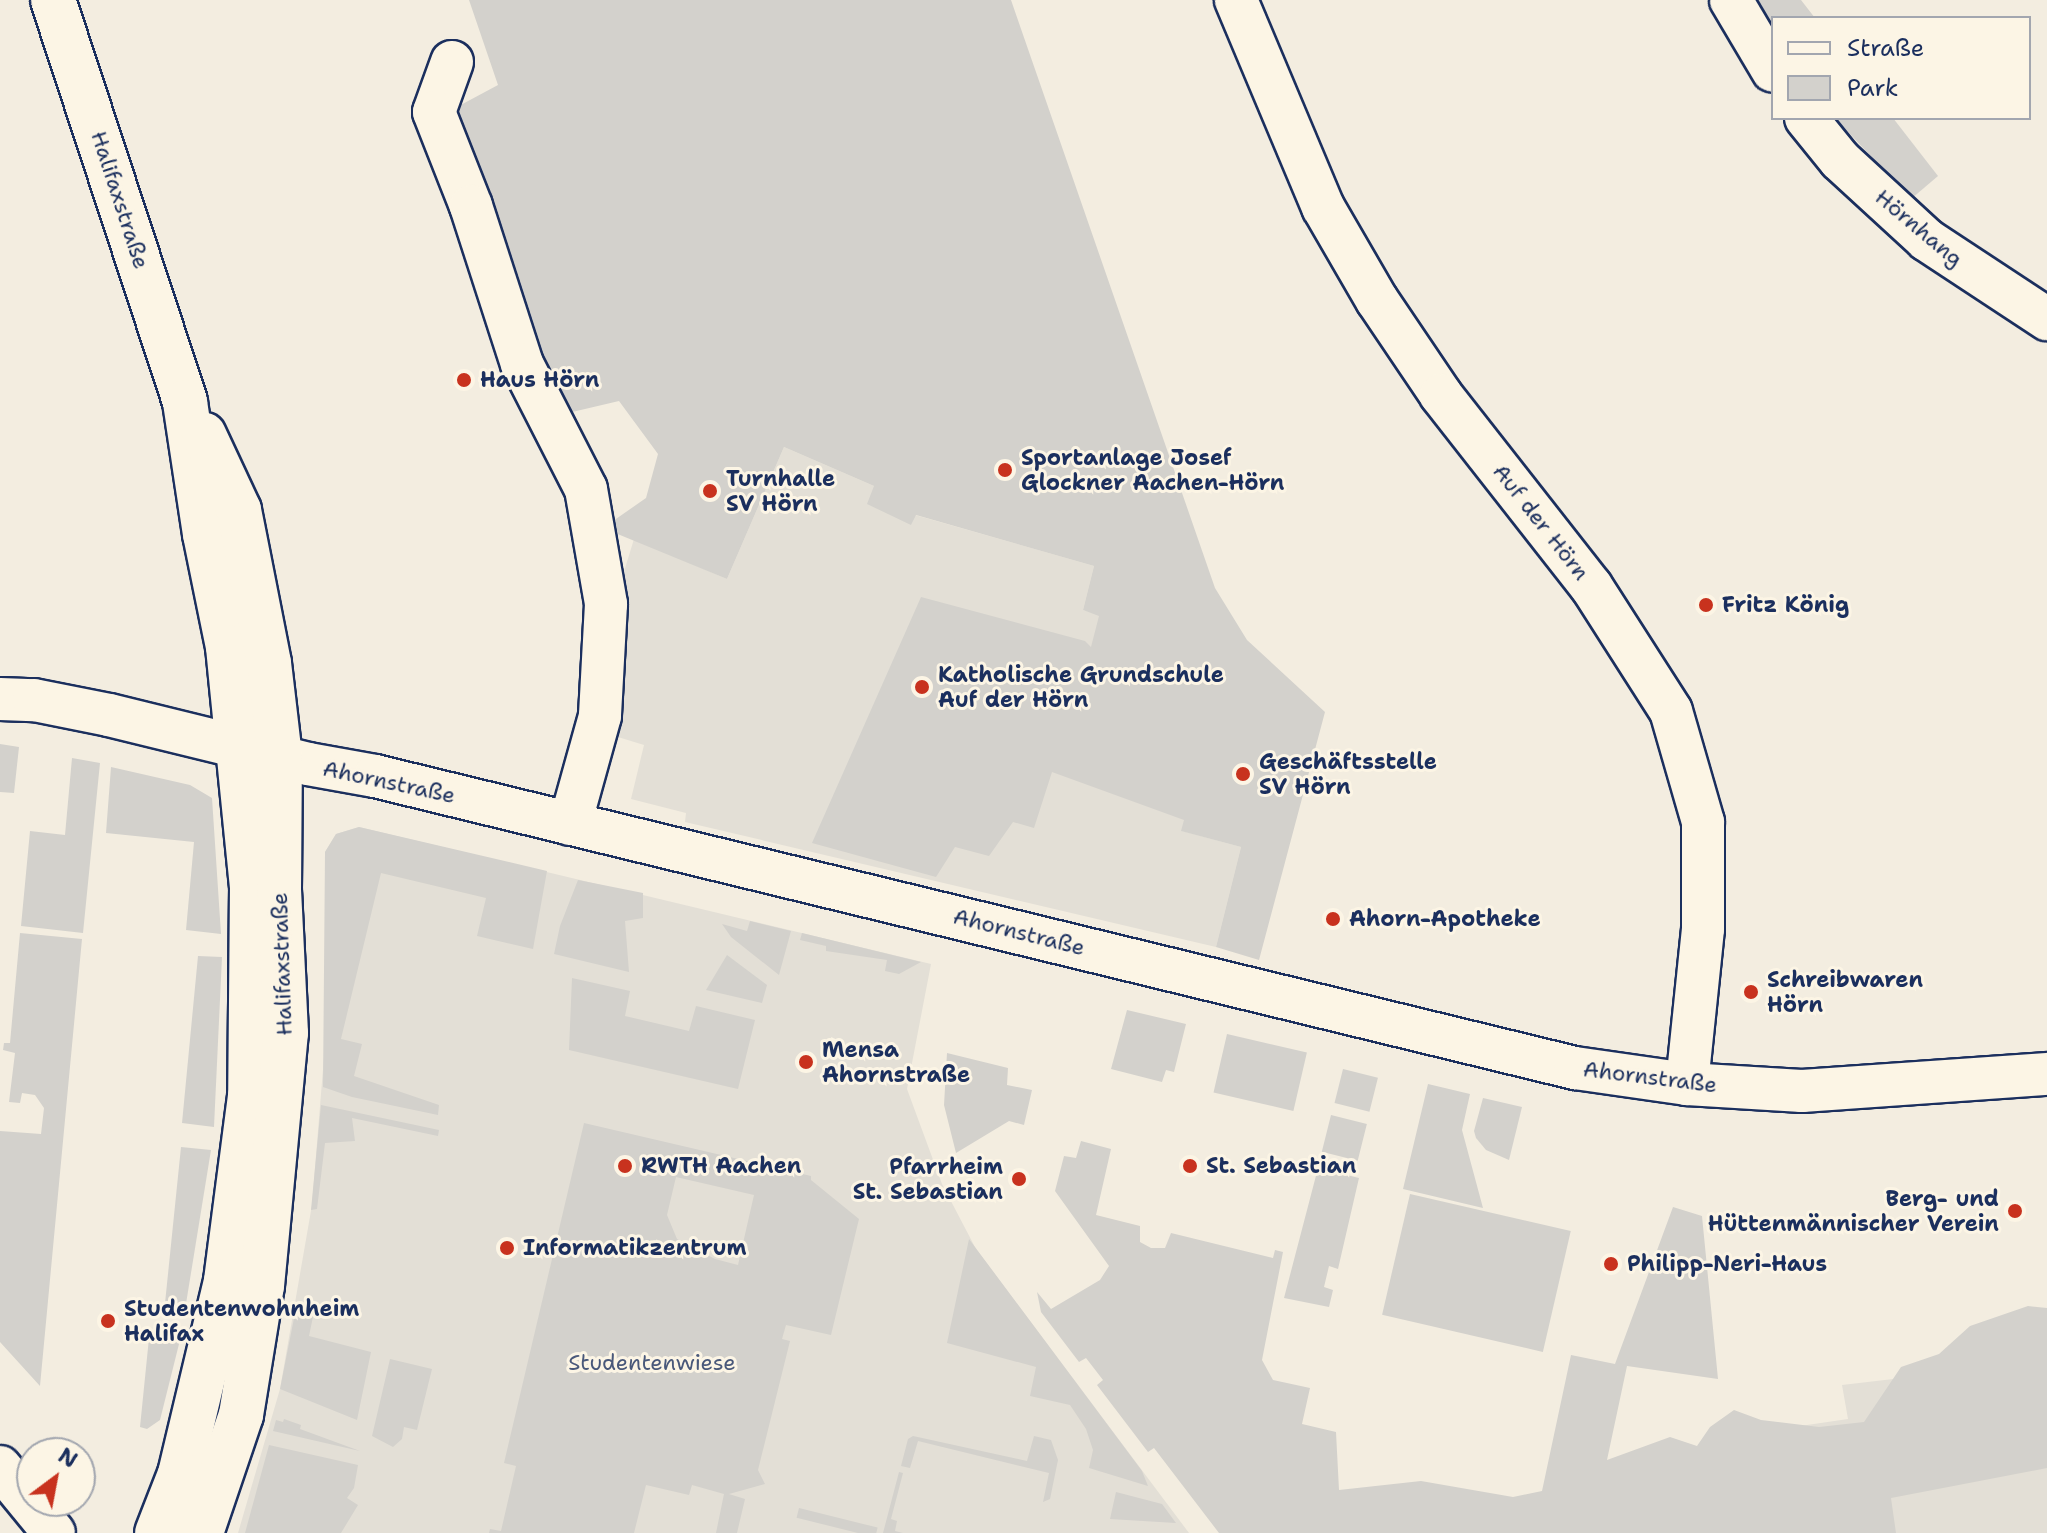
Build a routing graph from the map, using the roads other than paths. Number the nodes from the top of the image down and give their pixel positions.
1 (53, 0) edge
2 (1236, 0) edge
3 (1731, 0) edge
4 (452, 62) dead end
5 (1771, 68) edge
6 (1808, 120) edge
7 (2047, 319) edge
8 (0, 699) edge
9 (260, 752) junction
10 (570, 824) junction
11 (2047, 1074) edge
12 (1687, 1084) junction
13 (0, 1467) edge
14 (54, 1533) edge
15 (157, 1533) edge
16 (201, 1533) edge

1 - 9 main road, Halifaxstraße
2 - 12 street, Auf der Hörn
3 - 5 street
4 - 10 street
6 - 7 street, Hörnhang
8 - 9 street, Ahornstraße
9 - 10 street, Ahornstraße
9 - 15 main road, Halifaxstraße
9 - 16 main road, Halifaxstraße
10 - 12 street, Ahornstraße
11 - 12 street, Ahornstraße
13 - 14 street

